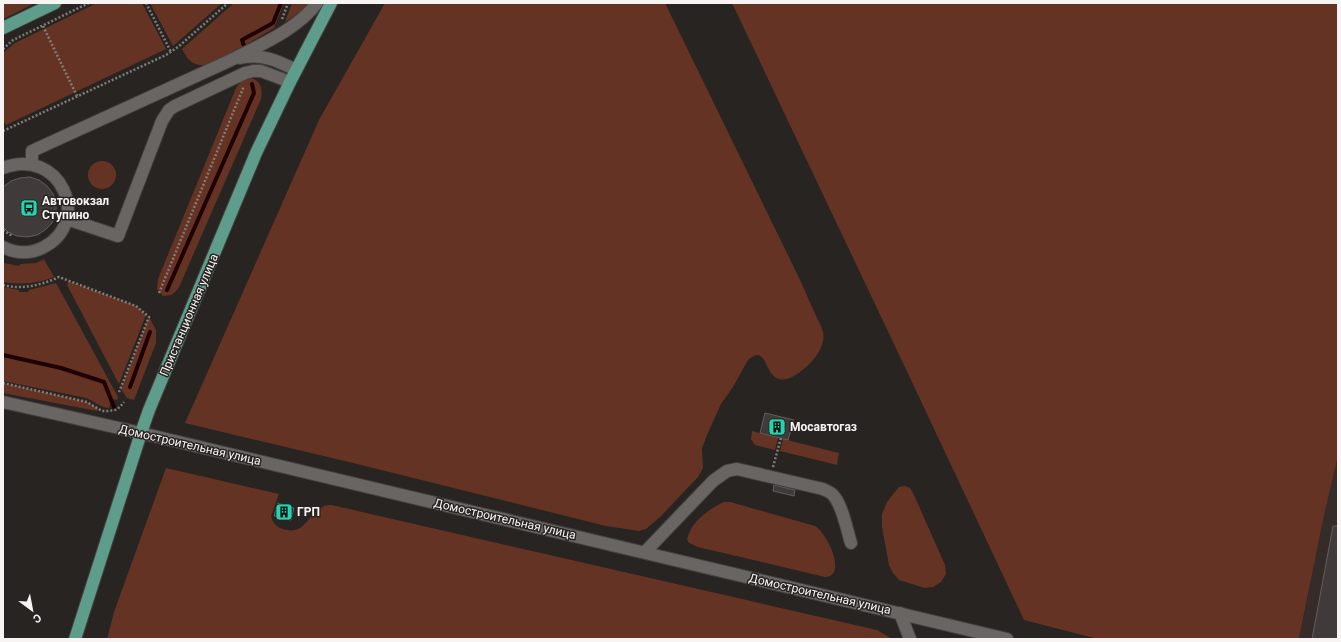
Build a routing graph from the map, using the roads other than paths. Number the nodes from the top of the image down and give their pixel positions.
1 (317, 3) edge
2 (331, 3) edge
3 (51, 4) edge
4 (3, 28) edge
5 (229, 61) junction
6 (296, 70) junction
7 (290, 82) junction
8 (32, 164) junction
9 (3, 168) edge
10 (67, 219) junction
11 (3, 248) edge
12 (3, 402) edge
13 (141, 433) junction
14 (851, 543) dead end
15 (645, 552) junction
16 (900, 613) junction
17 (75, 639) edge
18 (910, 639) edge
19 (1007, 639) edge

1 - 5 street
2 - 6 main road, Пристанционная улица
3 - 4 main road
5 - 6 street
5 - 8 street
6 - 7 main road, Пристанционная улица
7 - 10 street
7 - 13 main road, Пристанционная улица
8 - 9 street
8 - 10 street
10 - 11 street
12 - 13 street, Домостроительная улица
13 - 15 street, Домостроительная улица
13 - 17 main road, Пристанционная улица
14 - 15 street
15 - 16 street, Домостроительная улица
16 - 18 street
16 - 19 street, Домостроительная улица

